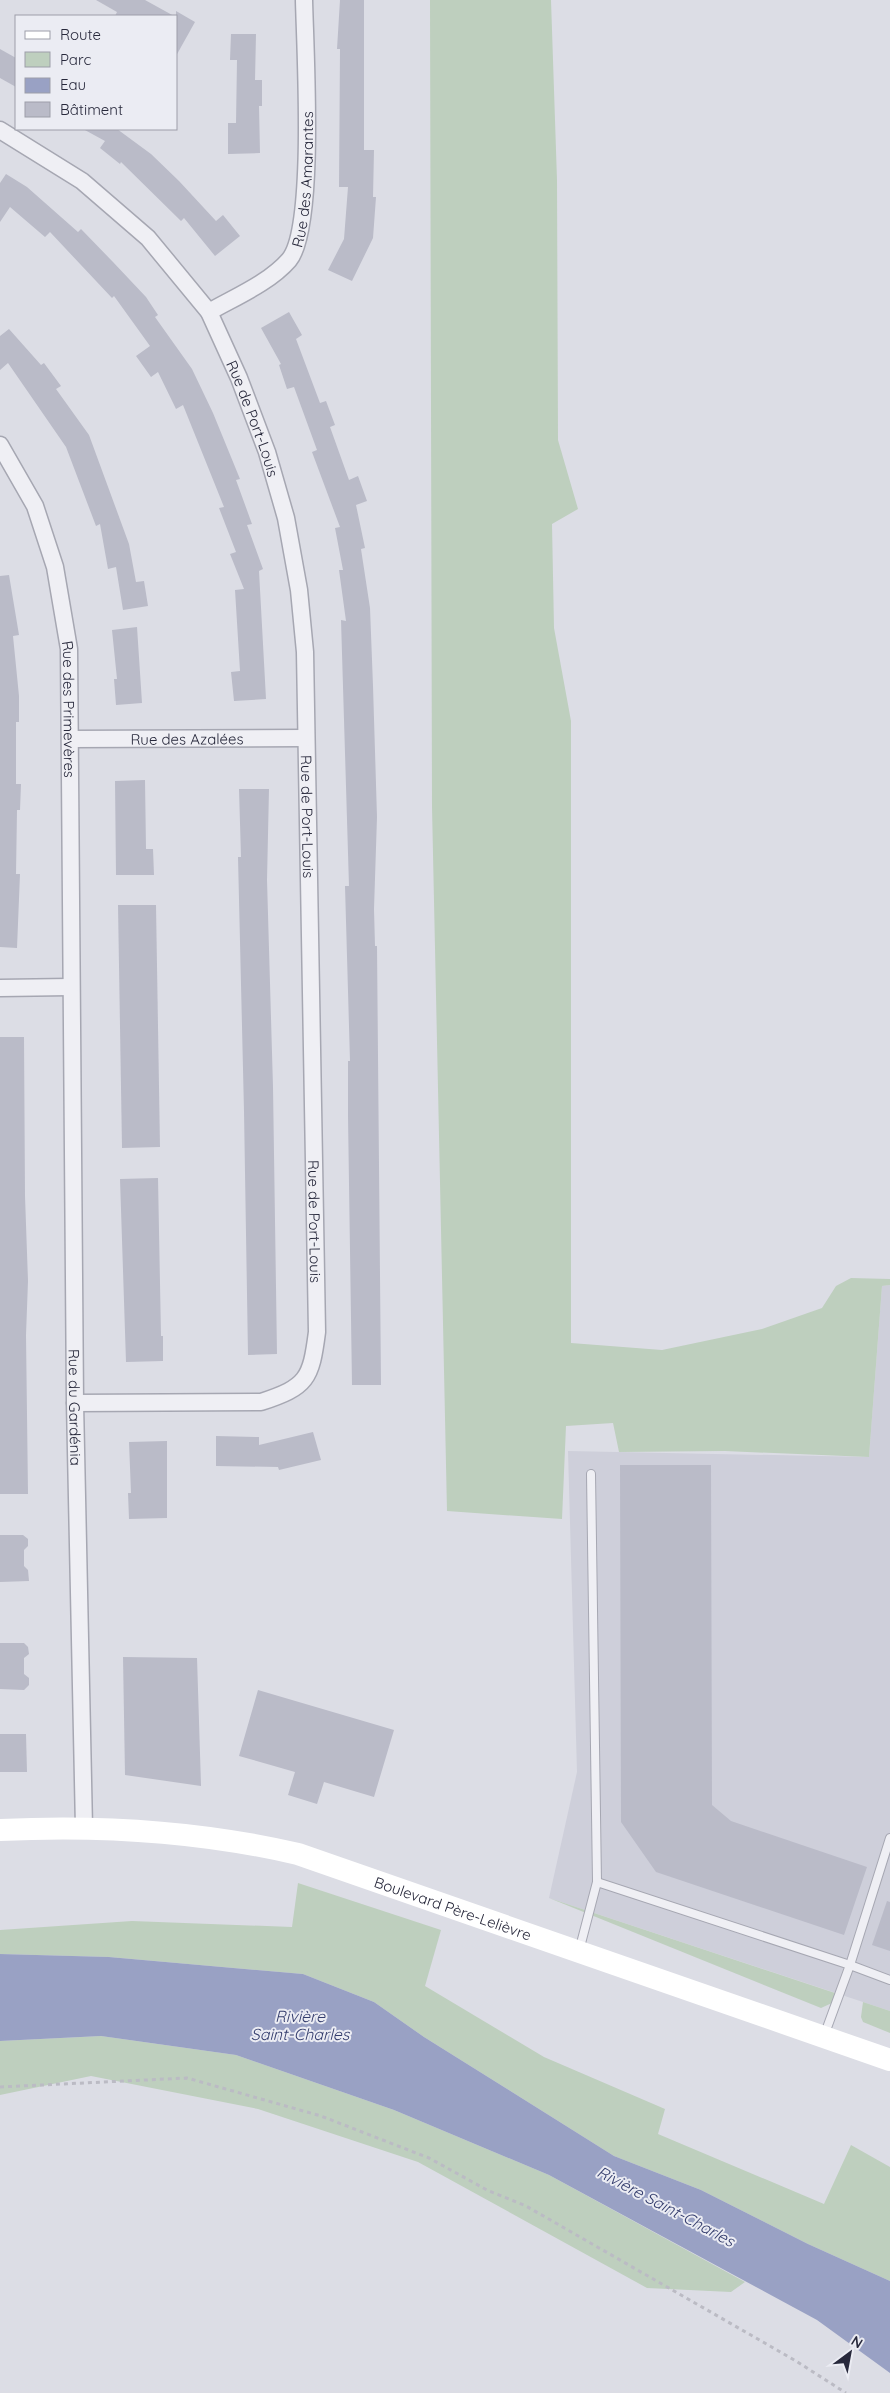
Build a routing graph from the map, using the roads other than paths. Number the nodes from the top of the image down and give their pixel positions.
1 (300, 1) edge
2 (0, 130) edge
3 (209, 312) junction
4 (0, 445) edge
5 (305, 738) junction
6 (70, 740) junction
7 (0, 988) edge
8 (70, 988) junction
9 (75, 1403) junction
10 (592, 1474) dead end
11 (84, 1828) junction
12 (0, 1830) edge
13 (890, 1838) edge
14 (597, 1882) junction
15 (580, 1951) junction
16 (850, 1965) junction
17 (890, 1980) edge
18 (824, 2036) junction
19 (890, 2060) edge

1 - 3 street, Rue des Amarantes
2 - 3 street, Rue de Port-Louis
3 - 5 street, Rue de Port-Louis
4 - 6 street, Rue des Primevères
5 - 6 street, Rue des Azalées
5 - 9 street, Rue de Port-Louis
6 - 8 street, Rue des Primevères
7 - 8 street
8 - 9 street, Rue du Gardénia
9 - 11 street, Rue du Gardénia
10 - 14 lane
11 - 12 main road, Boulevard Père-Lelièvre
11 - 15 main road, Boulevard Père-Lelièvre
13 - 16 lane
14 - 15 lane
14 - 16 lane
15 - 18 main road, Boulevard Père-Lelièvre
16 - 17 lane
16 - 18 lane
18 - 19 main road, Boulevard Père-Lelièvre

